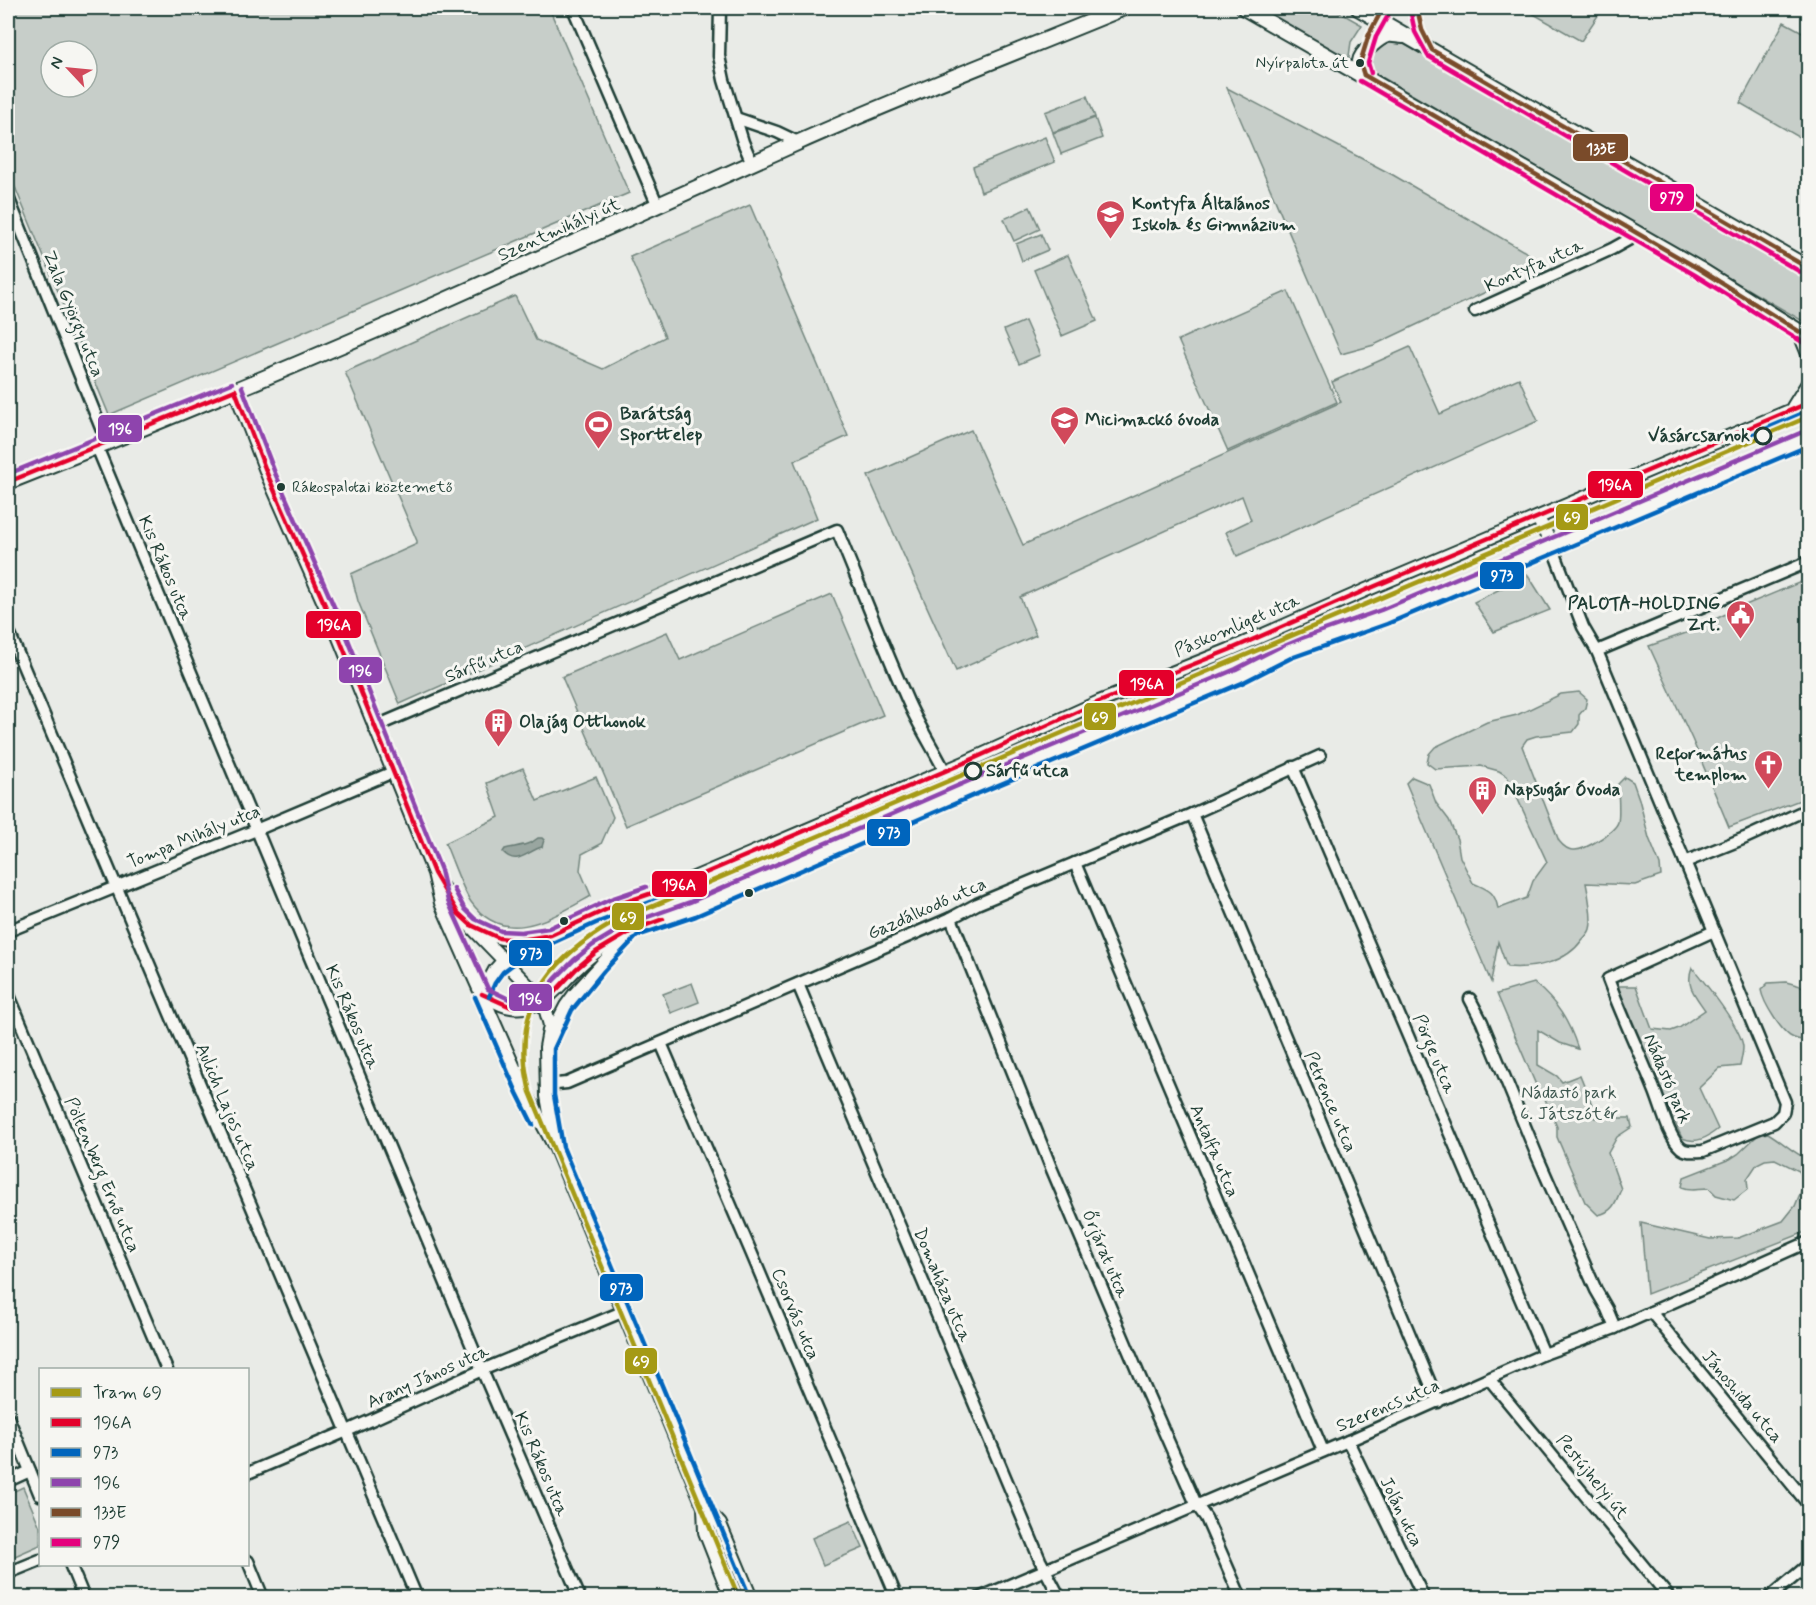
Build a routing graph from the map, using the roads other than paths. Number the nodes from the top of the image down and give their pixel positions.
1 (573, 8) edge
2 (720, 8) edge
3 (1244, 8) edge
4 (1358, 8) edge
5 (1119, 9) edge
6 (1410, 37) junction
7 (1364, 75) junction
8 (736, 118) junction
9 (798, 142) junction
10 (752, 163) junction
11 (8, 197) edge
12 (658, 206) junction
13 (1639, 234) junction
14 (1809, 268) edge
15 (1475, 311) dead end
16 (1805, 333) edge
17 (1809, 354) edge
18 (1809, 384) edge
19 (235, 390) junction
20 (1809, 403) edge
21 (1791, 409) junction
22 (1809, 438) edge
23 (102, 445) junction
24 (8, 482) edge
25 (1538, 518) junction
26 (1551, 546) junction
27 (1809, 562) edge
28 (8, 630) edge
29 (1597, 651) junction
30 (374, 727) junction
31 (1320, 756) dead end
32 (1293, 767) junction
33 (945, 770) junction
34 (393, 772) junction
35 (956, 795) junction
36 (1809, 809) edge
37 (1192, 814) junction
38 (256, 830) junction
39 (1685, 862) junction
40 (1076, 863) junction
41 (434, 873) junction
42 (116, 887) junction
43 (951, 918) junction
44 (471, 925) junction
45 (633, 930) junction
46 (8, 931) edge
47 (1714, 931) junction
48 (551, 935) junction
49 (504, 960) junction
50 (798, 984) junction
51 (8, 993) edge
52 (482, 994) junction
53 (1470, 999) dead end
54 (543, 1001) junction
55 (661, 1043) junction
56 (546, 1047) junction
57 (546, 1085) junction
58 (556, 1149) junction
59 (1809, 1242) edge
60 (622, 1312) junction
61 (1651, 1312) junction
62 (1615, 1328) junction
63 (1544, 1354) junction
64 (166, 1368) edge
65 (482, 1370) junction
66 (1490, 1380) junction
67 (1438, 1402) junction
68 (8, 1417) edge
69 (347, 1431) junction
70 (1348, 1441) junction
71 (1323, 1451) junction
72 (30, 1471) junction
73 (249, 1473) edge
74 (8, 1480) edge
75 (39, 1494) edge
76 (1196, 1504) junction
77 (1809, 1504) edge
78 (704, 1507) junction
79 (39, 1560) edge
80 (249, 1563) edge
81 (1809, 1565) edge
82 (71, 1566) edge
83 (1044, 1570) junction
84 (8, 1573) edge
85 (1670, 1597) edge
86 (84, 1598) edge
87 (263, 1598) edge
88 (417, 1598) edge
89 (580, 1598) edge
90 (731, 1598) edge
91 (751, 1598) edge
92 (897, 1598) edge
93 (979, 1598) edge
94 (1060, 1598) edge
95 (1241, 1598) edge
96 (1424, 1598) edge
97 (1769, 1598) edge

1 - 12 street
2 - 8 street
3 - 7 main road
4 - 6 main road
5 - 9 main road, Szentmihályi út
6 - 7 main road
6 - 14 main road
7 - 13 main road
8 - 9 street
8 - 10 street
9 - 10 main road, Szentmihályi út
10 - 12 main road, Szentmihályi út
11 - 23 street, Zala György utca
12 - 19 main road, Szentmihályi út
13 - 15 street, Kontyfa utca
13 - 16 main road
16 - 17 street
18 - 21 street
19 - 23 main road, Szentmihályi út
19 - 30 street
20 - 21 street, Páskomliget utca
21 - 25 street, Páskomliget utca
22 - 26 street
23 - 24 main road, Szentmihályi út
23 - 38 street, Kis Rákos utca
25 - 26 street
25 - 33 street, Páskomliget utca
26 - 29 street, Nádastó park
26 - 35 street
27 - 29 street
28 - 42 street, Aulich Lajos utca
29 - 39 street, Nádastó park
30 - 33 street, Sárfű utca
30 - 34 street
31 - 32 street, Gazdálkodó utca
32 - 37 street, Gazdálkodó utca
32 - 63 street, Pörge utca
33 - 35 street, Sárfű utca
33 - 48 street, Páskomliget utca
34 - 38 street, Tompa Mihály utca
34 - 41 street
35 - 45 street
36 - 39 street
37 - 40 street, Gazdálkodó utca
37 - 67 street, Petrence utca
38 - 42 street, Tompa Mihály utca
38 - 65 street, Kis Rákos utca
39 - 47 street, Nádastó park
40 - 43 street, Gazdálkodó utca
40 - 71 street, Antalfa utca
41 - 44 street
41 - 52 street
42 - 46 street, Tompa Mihály utca
42 - 69 street, Aulich Lajos utca
43 - 50 street, Gazdálkodó utca
43 - 76 street, Őrjárat utca
44 - 48 street
44 - 49 street
45 - 54 street
45 - 56 street
47 - 47 street, Nádastó park
48 - 49 street, Páskomliget utca
49 - 52 street, Páskomliget utca
49 - 54 street
50 - 55 street, Gazdálkodó utca
50 - 83 street, Domaháza utca
51 - 64 street, Pöltenberg Ernő utca
52 - 54 street
52 - 58 street
53 - 62 street
54 - 56 street
55 - 57 street, Gazdálkodó utca
55 - 92 street, Csorvás utca
56 - 57 street
57 - 58 street
58 - 60 street
59 - 61 street, Szerencs utca
60 - 65 street, Arany János utca
60 - 78 street
61 - 62 street, Szerencs utca
61 - 77 street, Jánoshida utca
62 - 63 street, Szerencs utca
63 - 66 street, Szerencs utca
65 - 69 street, Arany János utca
65 - 89 street, Kis Rákos utca
66 - 67 street, Szerencs utca
66 - 85 street, Pestújhelyi út
67 - 70 street, Szerencs utca
68 - 72 street
69 - 73 street, Arany János utca
69 - 88 street, Aulich Lajos utca
70 - 71 street, Szerencs utca
70 - 96 street, Jolán utca
71 - 76 street, Szerencs utca
72 - 74 street
72 - 75 street
76 - 83 street, Szerencs utca
76 - 95 street, Őrjárat utca
78 - 90 street
78 - 91 street
79 - 84 street
80 - 87 street
81 - 97 street
82 - 86 street
83 - 93 street, Szerencs utca
83 - 94 street, Domaháza utca

